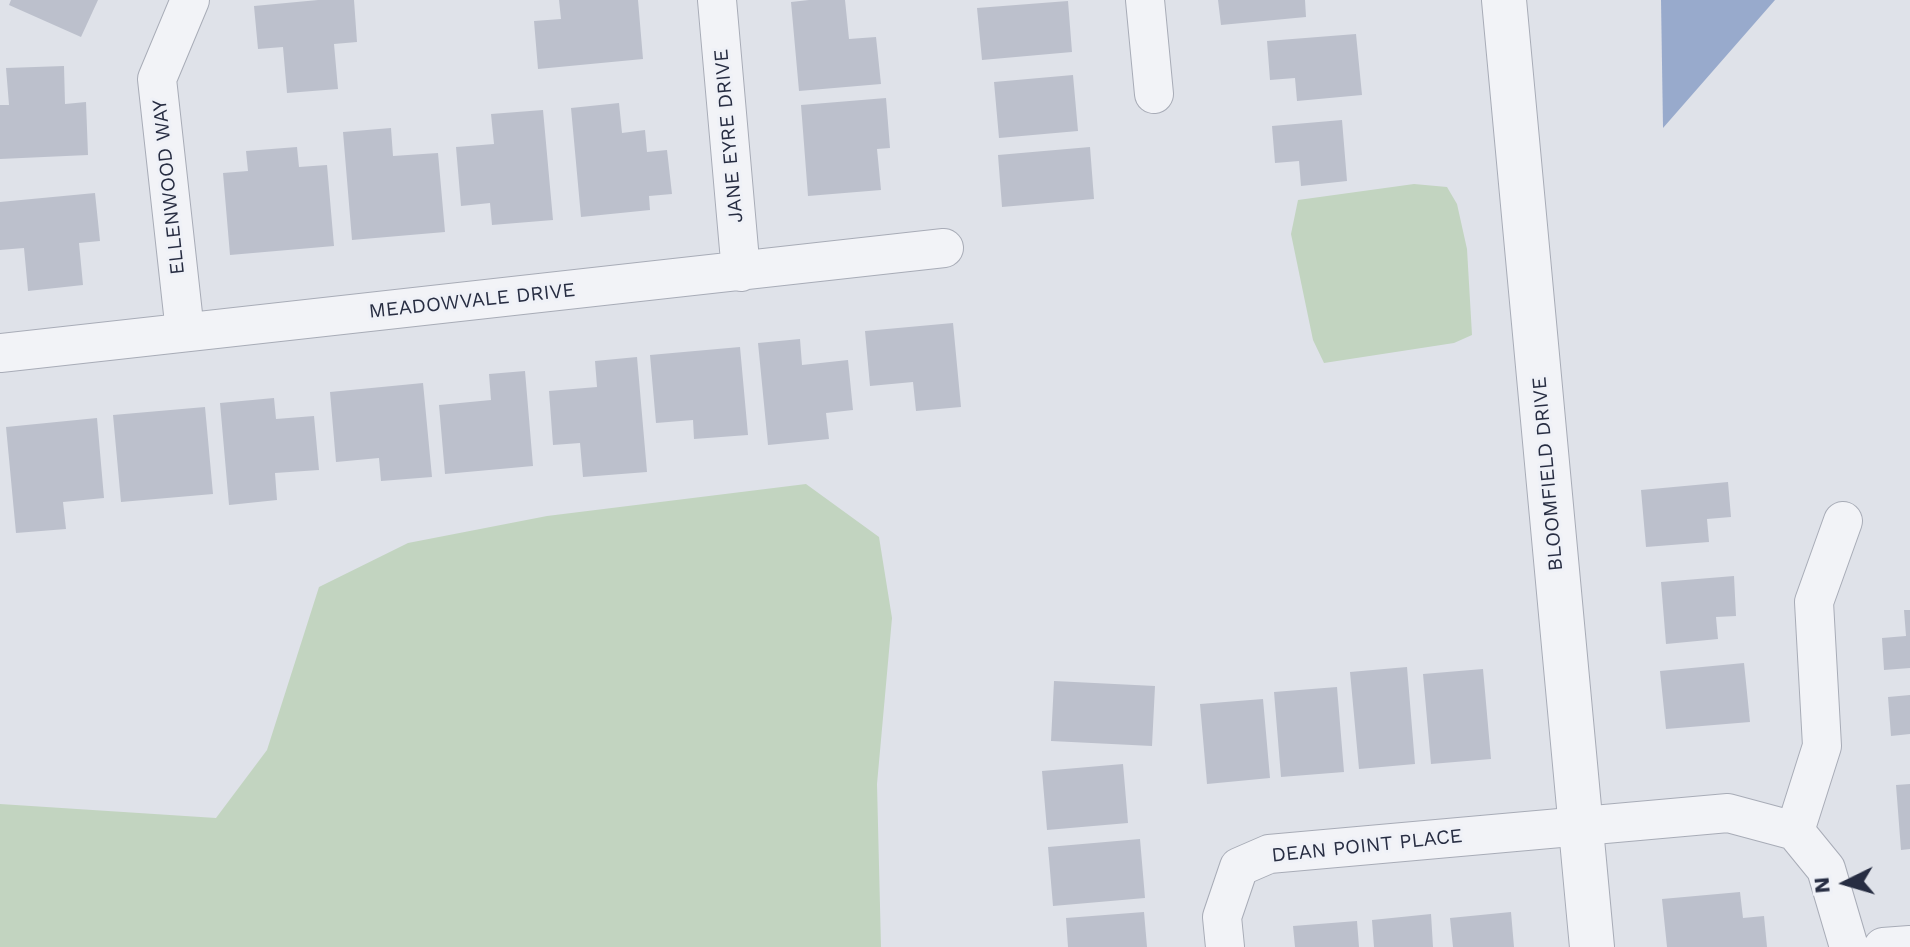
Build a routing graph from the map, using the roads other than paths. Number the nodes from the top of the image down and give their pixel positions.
1 (190, 0) edge
2 (717, 0) edge
3 (1145, 0) edge
4 (1504, 0) edge
5 (1154, 94) dead end
6 (944, 248) dead end
7 (741, 272) junction
8 (185, 332) junction
9 (0, 353) edge
10 (1843, 521) dead end
11 (1580, 824) junction
12 (1795, 831) junction
13 (1910, 945) edge
14 (1225, 947) edge
15 (1592, 947) edge
16 (1849, 947) edge
17 (1883, 947) edge

1 - 8 street, ELLENWOOD WAY
2 - 7 street, JANE EYRE DRIVE
3 - 5 street
4 - 11 street, BLOOMFIELD DRIVE
6 - 7 street, MEADOWVALE DRIVE
7 - 8 street, MEADOWVALE DRIVE
8 - 9 street, MEADOWVALE DRIVE
10 - 12 street
11 - 12 street, DEAN POINT PLACE
11 - 14 street, DEAN POINT PLACE
11 - 15 street, BLOOMFIELD DRIVE
12 - 16 street
13 - 17 street

